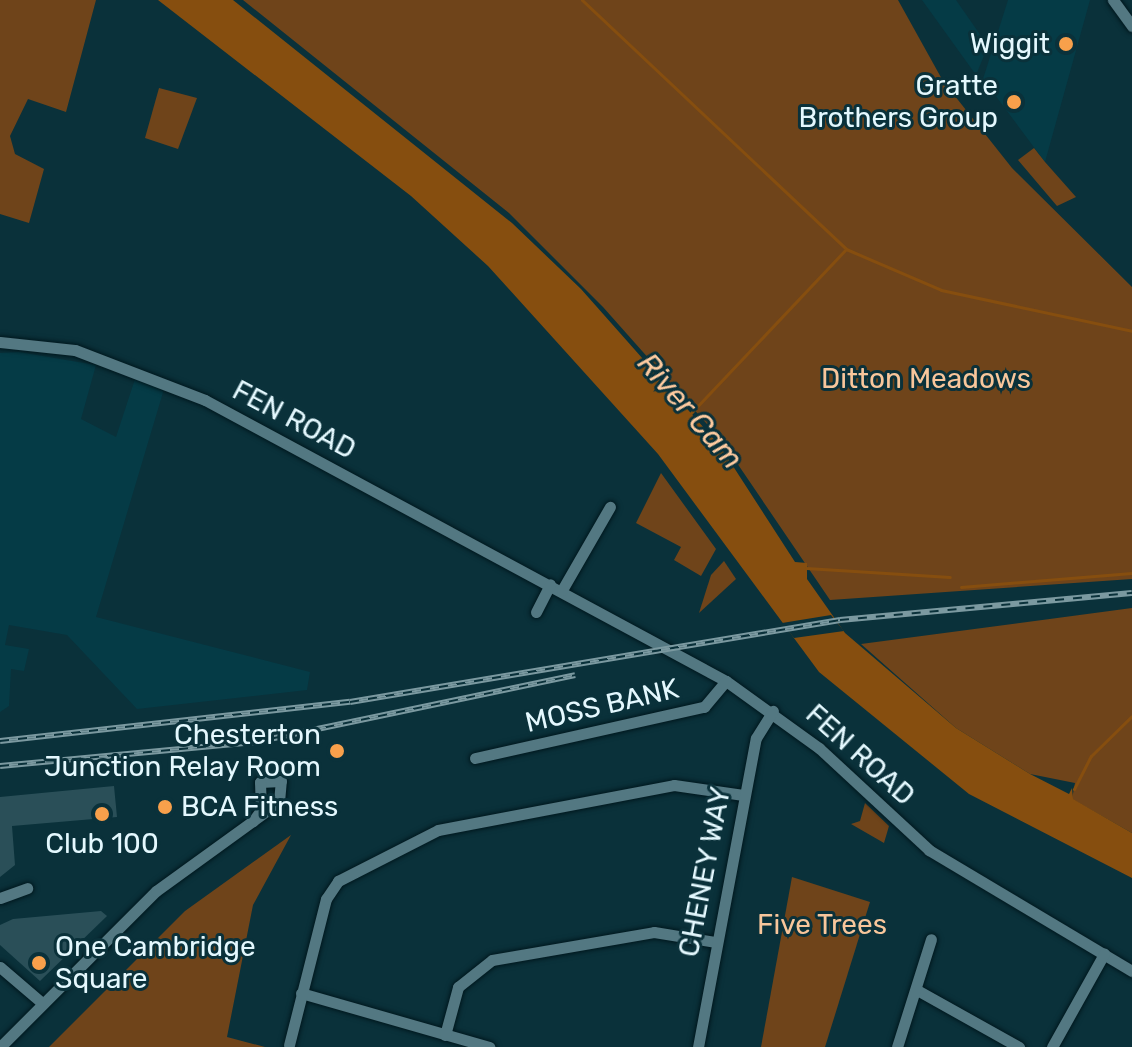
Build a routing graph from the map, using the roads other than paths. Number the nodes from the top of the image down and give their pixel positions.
1 (1113, 0) edge
2 (1132, 26) edge
3 (0, 342) edge
4 (610, 507) dead end
5 (550, 584) junction
6 (562, 590) junction
7 (536, 612) dead end
8 (726, 681) junction
9 (773, 711) junction
10 (475, 758) dead end
11 (743, 795) junction
12 (259, 797) junction
13 (279, 802) junction
14 (253, 821) junction
15 (27, 888) dead end
16 (0, 898) edge
17 (931, 939) dead end
18 (716, 942) junction
19 (1104, 954) junction
20 (0, 967) edge
21 (1132, 971) edge
22 (917, 990) junction
23 (301, 993) junction
24 (41, 1002) junction
25 (445, 1035) junction
26 (289, 1045) dead end
27 (0, 1047) edge
28 (489, 1047) edge
29 (698, 1047) edge
30 (897, 1047) edge
31 (1019, 1047) edge
32 (1052, 1047) edge

1 - 2 street
3 - 5 street, FEN ROAD
4 - 6 street
5 - 6 street, FEN ROAD
5 - 7 street
6 - 8 street, FEN ROAD
8 - 9 street, FEN ROAD
8 - 10 street, MOSS BANK
9 - 11 street, CHENEY WAY
9 - 19 street, FEN ROAD
11 - 18 street, CHENEY WAY
11 - 23 street
12 - 13 street
12 - 13 street
12 - 14 street
13 - 14 street
14 - 24 street
15 - 16 street
17 - 22 street
18 - 25 street
18 - 29 street, CHENEY WAY
19 - 21 street, FEN ROAD
19 - 32 street
20 - 24 street
22 - 30 street
22 - 31 street
23 - 25 street
23 - 26 street
24 - 27 street
25 - 28 street

